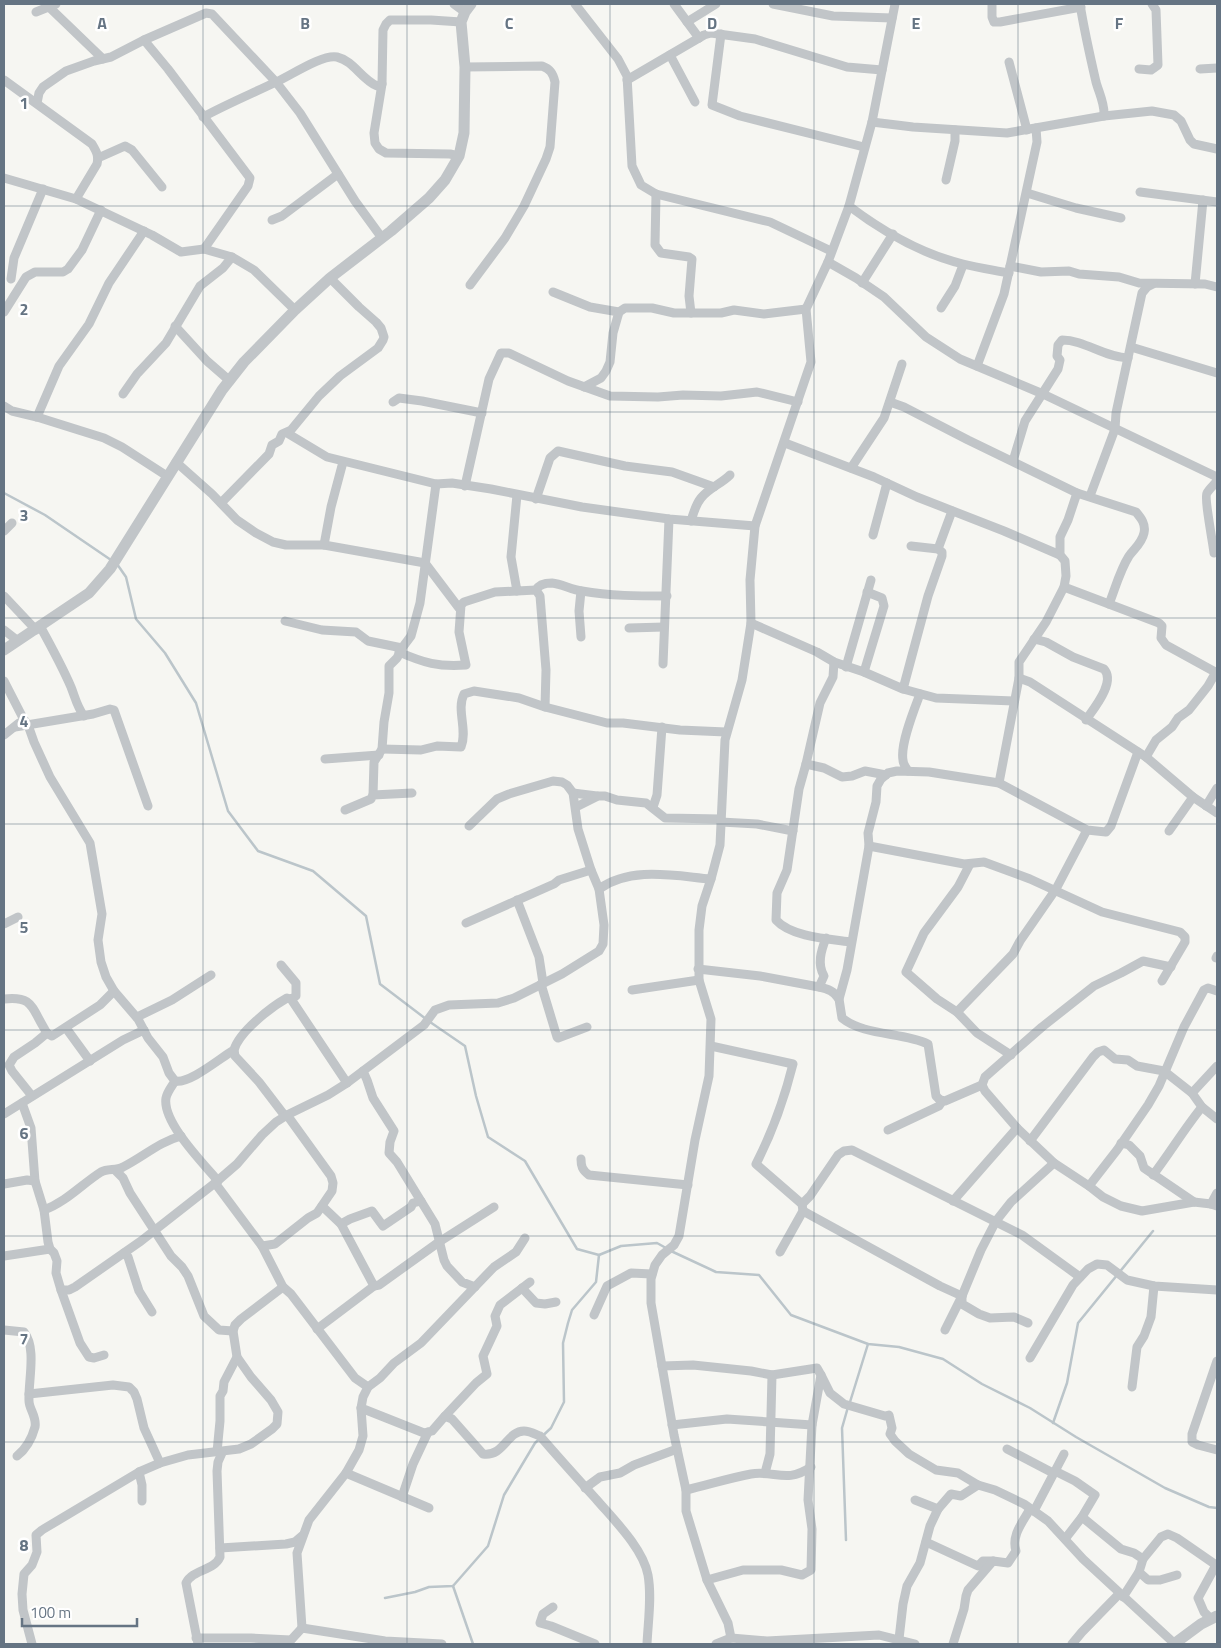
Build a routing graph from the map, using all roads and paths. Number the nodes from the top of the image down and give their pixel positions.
1 (454, 4) edge
2 (576, 4) edge
3 (674, 4) edge
4 (716, 4) edge
5 (773, 4) edge
6 (895, 4) edge
7 (992, 4) edge
8 (1152, 4) edge
9 (52, 5) edge
10 (1080, 5) edge
11 (36, 12) dead end
12 (466, 13) edge
13 (892, 18) junction
14 (687, 22) junction
15 (721, 34) junction
16 (699, 38) junction
17 (144, 40) junction
18 (670, 55) junction
19 (103, 59) junction
20 (1009, 62) dead end
21 (465, 67) junction
22 (1217, 68) edge
23 (1200, 69) dead end
24 (882, 70) junction
25 (1139, 70) dead end
26 (4, 80) edge
27 (627, 80) junction
28 (276, 82) junction
29 (382, 84) junction
30 (696, 102) dead end
31 (36, 103) junction
32 (1104, 116) junction
33 (203, 117) junction
34 (872, 122) junction
35 (1031, 129) junction
36 (955, 130) junction
37 (864, 147) junction
38 (1217, 149) edge
39 (458, 156) junction
40 (98, 158) junction
41 (338, 174) junction
42 (4, 178) edge
43 (946, 180) dead end
44 (162, 187) dead end
45 (42, 189) junction
46 (1140, 192) dead end
47 (656, 194) junction
48 (1027, 194) junction
49 (76, 199) junction
50 (1203, 200) junction
51 (1217, 202) edge
52 (849, 206) junction
53 (101, 210) junction
54 (1121, 218) dead end
55 (272, 220) dead end
56 (144, 231) junction
57 (893, 234) junction
58 (382, 238) junction
59 (204, 249) junction
60 (831, 251) junction
61 (232, 257) junction
62 (828, 262) junction
63 (963, 265) junction
64 (1009, 270) junction
65 (8, 278) edge
66 (330, 278) junction
67 (22, 283) junction
68 (862, 283) junction
69 (1139, 283) junction
70 (1153, 284) junction
71 (1195, 284) junction
72 (470, 285) dead end
73 (1217, 287) edge
74 (553, 292) dead end
75 (1142, 293) junction
76 (940, 308) dead end
77 (806, 309) junction
78 (295, 310) junction
79 (4, 312) edge
80 (619, 312) junction
81 (691, 313) junction
82 (175, 326) junction
83 (1131, 347) junction
84 (1128, 358) junction
85 (902, 364) dead end
86 (977, 366) junction
87 (1217, 373) edge
88 (601, 378) junction
89 (230, 381) junction
90 (584, 387) junction
91 (123, 394) dead end
92 (600, 394) junction
93 (1043, 394) junction
94 (393, 402) dead end
95 (798, 402) junction
96 (890, 402) junction
97 (4, 406) edge
98 (482, 413) junction
99 (38, 417) junction
100 (1115, 429) junction
101 (287, 433) junction
102 (784, 443) junction
103 (1013, 461) junction
104 (176, 462) junction
105 (343, 462) junction
106 (850, 468) junction
107 (730, 475) dead end
108 (167, 476) junction
109 (1217, 479) edge
110 (887, 483) junction
111 (436, 484) junction
112 (465, 486) junction
113 (714, 487) junction
114 (1077, 493) junction
115 (517, 495) junction
116 (1090, 496) junction
117 (536, 498) junction
118 (221, 503) junction
119 (952, 511) junction
120 (669, 519) junction
121 (691, 521) junction
122 (12, 522) dead end
123 (755, 526) junction
124 (4, 531) edge
125 (873, 535) dead end
126 (324, 545) junction
127 (911, 546) dead end
128 (938, 549) junction
129 (1214, 553) dead end
130 (1060, 555) junction
131 (425, 563) junction
132 (871, 580) dead end
133 (1064, 586) junction
134 (536, 590) junction
135 (517, 591) junction
136 (581, 591) junction
137 (867, 592) junction
138 (4, 596) edge
139 (667, 596) junction
140 (1109, 604) junction
141 (460, 608) junction
142 (285, 621) dead end
143 (751, 623) junction
144 (664, 627) junction
145 (38, 628) junction
146 (629, 628) dead end
147 (4, 630) edge
148 (581, 637) dead end
149 (1034, 639) junction
150 (18, 641) junction
151 (4, 650) edge
152 (401, 650) junction
153 (834, 662) junction
154 (663, 664) dead end
155 (846, 667) junction
156 (864, 672) junction
157 (1216, 673) edge
158 (1019, 678) junction
159 (4, 681) edge
160 (903, 690) junction
161 (920, 694) junction
162 (1014, 701) junction
163 (545, 707) junction
164 (79, 714) junction
165 (1086, 720) junction
166 (26, 722) junction
167 (662, 727) junction
168 (726, 732) junction
169 (4, 735) edge
170 (381, 752) junction
171 (1138, 752) junction
172 (1146, 757) junction
173 (325, 759) dead end
174 (806, 764) junction
175 (908, 771) junction
176 (886, 775) junction
177 (999, 782) junction
178 (1217, 788) edge
179 (412, 792) dead end
180 (573, 793) junction
181 (374, 795) junction
182 (598, 796) junction
183 (1193, 797) junction
184 (148, 806) dead end
185 (1206, 806) junction
186 (576, 807) junction
187 (653, 807) junction
188 (345, 810) dead end
189 (1217, 813) edge
190 (721, 821) junction
191 (469, 826) dead end
192 (1088, 830) junction
193 (793, 831) junction
194 (1169, 831) dead end
195 (869, 846) junction
196 (970, 864) junction
197 (591, 870) junction
198 (711, 879) junction
199 (599, 889) junction
200 (1056, 889) junction
201 (517, 900) junction
202 (18, 917) dead end
203 (466, 923) dead end
204 (4, 924) edge
205 (826, 938) junction
206 (852, 942) junction
207 (281, 964) dead end
208 (1170, 967) junction
209 (698, 969) junction
210 (210, 975) dead end
211 (698, 980) junction
212 (1162, 981) dead end
213 (542, 983) junction
214 (819, 987) junction
215 (632, 990) dead end
216 (114, 991) junction
217 (1217, 991) edge
218 (839, 998) junction
219 (4, 999) edge
220 (291, 999) junction
221 (957, 1012) junction
222 (137, 1016) junction
223 (587, 1027) dead end
224 (66, 1028) junction
225 (144, 1030) junction
226 (47, 1033) junction
227 (711, 1046) junction
228 (234, 1050) junction
229 (1011, 1055) junction
230 (90, 1061) junction
231 (7, 1063) edge
232 (1217, 1066) edge
233 (363, 1071) junction
234 (1164, 1071) junction
235 (175, 1081) junction
236 (347, 1082) junction
237 (982, 1085) junction
238 (1192, 1093) junction
239 (32, 1096) junction
240 (940, 1100) junction
241 (22, 1103) junction
242 (1202, 1107) junction
243 (4, 1114) edge
244 (286, 1116) junction
245 (1217, 1119) edge
246 (1017, 1128) junction
247 (888, 1130) dead end
248 (181, 1136) junction
249 (1030, 1141) junction
250 (1121, 1143) junction
251 (582, 1159) dead end
252 (1054, 1163) junction
253 (115, 1170) junction
254 (1153, 1175) junction
255 (35, 1181) junction
256 (216, 1182) junction
257 (4, 1184) edge
258 (688, 1185) junction
259 (1089, 1186) junction
260 (1217, 1193) edge
261 (953, 1200) junction
262 (421, 1201) junction
263 (1194, 1202) junction
264 (1214, 1205) edge
265 (322, 1206) junction
266 (494, 1207) dead end
267 (803, 1207) junction
268 (44, 1210) junction
269 (996, 1221) junction
270 (341, 1224) junction
271 (155, 1230) junction
272 (525, 1238) dead end
273 (439, 1242) junction
274 (262, 1246) junction
275 (50, 1249) junction
276 (780, 1252) dead end
277 (124, 1253) junction
278 (4, 1256) edge
279 (652, 1274) junction
280 (1080, 1277) junction
281 (530, 1282) dead end
282 (374, 1286) junction
283 (1154, 1286) junction
284 (283, 1287) junction
285 (475, 1287) junction
286 (522, 1288) junction
287 (60, 1290) junction
288 (1217, 1290) edge
289 (962, 1296) junction
290 (556, 1302) dead end
291 (152, 1312) dead end
292 (594, 1315) dead end
293 (1028, 1324) dead end
294 (317, 1329) junction
295 (4, 1330) edge
296 (233, 1330) junction
297 (945, 1330) dead end
298 (104, 1356) dead end
299 (237, 1357) junction
300 (1030, 1358) dead end
301 (1217, 1361) edge
302 (662, 1366) junction
303 (1216, 1371) edge
304 (772, 1375) junction
305 (821, 1375) junction
306 (368, 1387) junction
307 (1132, 1387) dead end
308 (29, 1394) junction
309 (361, 1408) junction
310 (445, 1416) junction
311 (771, 1421) junction
312 (672, 1425) junction
313 (812, 1425) junction
314 (428, 1432) junction
315 (1007, 1448) dead end
316 (677, 1449) junction
317 (1217, 1450) edge
318 (220, 1452) junction
319 (1064, 1454) dead end
320 (17, 1456) dead end
321 (160, 1463) junction
322 (811, 1467) junction
323 (139, 1472) junction
324 (1054, 1472) junction
325 (346, 1473) junction
326 (765, 1473) junction
327 (800, 1474) junction
328 (809, 1481) junction
329 (978, 1486) junction
330 (585, 1488) junction
331 (686, 1490) junction
332 (402, 1497) junction
333 (915, 1500) dead end
334 (142, 1501) dead end
335 (429, 1508) dead end
336 (938, 1509) junction
337 (1032, 1510) junction
338 (1082, 1517) junction
339 (302, 1536) junction
340 (1065, 1539) junction
341 (926, 1542) junction
342 (220, 1548) junction
343 (1143, 1559) junction
344 (993, 1561) junction
345 (1139, 1572) junction
346 (1177, 1575) dead end
347 (707, 1580) junction
348 (1121, 1595) junction
349 (553, 1607) dead end
350 (1214, 1618) edge
351 (300, 1631) junction
352 (731, 1638) junction
353 (899, 1639) junction
354 (884, 1640) edge
355 (197, 1641) edge
356 (32, 1644) edge
357 (297, 1644) edge
358 (442, 1644) edge
359 (595, 1644) edge
360 (647, 1644) edge
361 (716, 1644) edge
362 (915, 1644) edge
363 (953, 1644) edge
364 (1072, 1644) edge
365 (1175, 1644) edge

1 - 12 street
2 - 27 street
3 - 14 street
4 - 14 street
5 - 13 street
6 - 13 street
7 - 10 street
8 - 25 street
9 - 11 street
9 - 19 street
10 - 32 street
12 - 21 street
12 - 29 street
13 - 24 street
14 - 16 street
15 - 16 street
15 - 24 street
15 - 37 street
16 - 18 street
17 - 19 street
17 - 28 street
17 - 33 street
18 - 27 street
18 - 30 street
19 - 31 street
20 - 35 street
21 - 39 street
21 - 72 street
22 - 23 street
24 - 34 street
26 - 31 street
27 - 47 street
28 - 29 street
28 - 33 street
28 - 41 street
29 - 39 street
31 - 40 street
32 - 35 street
32 - 38 street
33 - 59 street
34 - 36 street
34 - 37 street
35 - 36 street
35 - 48 street
36 - 43 street
37 - 52 street
39 - 58 street
40 - 44 street
40 - 49 street
41 - 55 street
41 - 58 street
42 - 45 street
45 - 49 street
45 - 65 street
46 - 50 street
47 - 60 street
47 - 81 street
48 - 54 street
48 - 64 street
49 - 53 street
50 - 51 street
50 - 71 street
52 - 57 street
52 - 60 street
53 - 56 street
53 - 67 street
56 - 59 street
56 - 99 street
57 - 63 street
57 - 68 street
58 - 66 street
59 - 61 street
60 - 62 street
61 - 78 street
61 - 82 street
62 - 68 street
62 - 77 street
63 - 64 street
63 - 76 street
64 - 69 street
64 - 86 street
65 - 67 street
66 - 78 street
66 - 101 street
67 - 79 street
68 - 86 street
69 - 70 street
69 - 75 street
70 - 71 street
70 - 75 street
71 - 73 street
74 - 80 street
75 - 83 street
77 - 81 street
77 - 95 street
78 - 89 street
80 - 81 street
80 - 88 street
82 - 89 street
82 - 91 street
83 - 84 street
83 - 87 street
84 - 93 street
84 - 100 street
85 - 96 street
86 - 93 street
88 - 90 street
88 - 92 street
89 - 104 street
90 - 92 street
90 - 98 street
92 - 95 street
93 - 100 street
93 - 103 street
94 - 98 street
95 - 102 street
96 - 103 street
96 - 106 street
97 - 99 street
98 - 112 street
99 - 108 street
100 - 109 street
100 - 116 street
101 - 105 street
101 - 118 street
102 - 106 street
102 - 123 street
103 - 114 street
104 - 108 street
104 - 118 street
105 - 111 street
105 - 126 street
106 - 110 street
107 - 113 street
108 - 145 street
109 - 129 street
110 - 119 street
110 - 125 street
111 - 112 street
111 - 131 street
112 - 115 street
113 - 117 street
113 - 121 street
114 - 116 street
114 - 130 street
115 - 117 street
115 - 135 street
116 - 140 street
117 - 120 street
118 - 126 street
119 - 128 street
119 - 130 street
120 - 121 street
120 - 139 street
121 - 123 street
122 - 124 street
123 - 143 street
126 - 131 street
127 - 128 street
128 - 160 street
130 - 133 street
131 - 141 street
131 - 152 street
132 - 137 street
133 - 140 street
133 - 149 street
134 - 135 street
134 - 136 street
134 - 163 street
135 - 141 street
136 - 139 street
136 - 148 street
137 - 155 street
137 - 156 street
138 - 145 street
139 - 144 street
140 - 157 street
141 - 152 street
142 - 152 street
143 - 153 street
143 - 168 street
144 - 146 street
144 - 154 street
145 - 150 street
145 - 164 street
147 - 150 street
149 - 158 street
149 - 165 street
150 - 151 street
152 - 170 street
153 - 155 street
153 - 174 street
155 - 156 street
156 - 160 street
157 - 172 street
158 - 162 street
158 - 165 street
159 - 166 street
160 - 161 street
161 - 162 street
161 - 175 street
162 - 177 street
163 - 167 street
163 - 170 street
164 - 166 street
164 - 184 street
165 - 171 street
166 - 169 street
166 - 216 street
167 - 168 street
167 - 187 street
168 - 190 street
170 - 173 street
170 - 181 street
171 - 172 street
171 - 192 street
172 - 183 street
174 - 176 street
174 - 193 street
175 - 176 street
175 - 177 street
176 - 195 street
177 - 192 street
178 - 185 street
179 - 181 street
180 - 182 street
180 - 186 street
180 - 191 street
181 - 188 street
182 - 186 street
182 - 187 street
183 - 185 street
183 - 194 street
185 - 189 street
186 - 197 street
187 - 190 street
190 - 193 street
190 - 198 street
192 - 200 street
193 - 205 street
195 - 196 street
195 - 206 street
196 - 200 street
196 - 221 street
197 - 199 street
197 - 201 street
198 - 199 street
198 - 209 street
199 - 213 street
200 - 208 street
200 - 221 street
201 - 203 street
201 - 213 street
202 - 204 street
205 - 206 street
205 - 214 street
206 - 218 street
207 - 220 street
208 - 212 street
208 - 229 street
209 - 211 street
209 - 214 street
210 - 222 street
211 - 215 street
211 - 227 street
213 - 223 street
213 - 233 street
214 - 218 street
216 - 222 street
216 - 224 street
217 - 234 street
218 - 240 street
219 - 226 street
220 - 228 street
220 - 236 street
221 - 229 street
222 - 225 street
224 - 226 street
224 - 230 street
225 - 230 street
225 - 235 street
226 - 231 street
227 - 258 street
227 - 267 street
228 - 235 street
228 - 244 street
229 - 237 street
230 - 239 street
231 - 239 street
232 - 238 street
233 - 236 street
233 - 262 street
234 - 238 street
234 - 249 street
234 - 250 street
235 - 248 street
236 - 244 street
237 - 240 street
237 - 246 street
238 - 242 street
239 - 241 street
240 - 247 street
241 - 243 street
241 - 255 street
242 - 245 street
242 - 254 street
244 - 256 street
244 - 265 street
246 - 249 street
246 - 261 street
248 - 253 street
248 - 256 street
249 - 252 street
250 - 254 street
250 - 259 street
251 - 258 street
252 - 259 street
252 - 269 street
253 - 268 street
253 - 271 street
254 - 263 street
255 - 257 street
255 - 268 street
256 - 271 street
256 - 274 street
258 - 279 street
259 - 263 street
260 - 264 street
261 - 267 street
261 - 269 street
262 - 270 street
262 - 273 street
263 - 264 street
265 - 270 street
265 - 274 street
266 - 273 street
267 - 276 street
267 - 289 street
268 - 275 street
269 - 280 street
269 - 289 street
270 - 282 street
271 - 277 street
271 - 296 street
272 - 285 street
273 - 282 street
273 - 285 street
274 - 284 street
275 - 278 street
275 - 287 street
277 - 287 street
277 - 291 street
279 - 292 street
279 - 302 street
280 - 283 street
280 - 300 street
281 - 286 street
282 - 294 street
283 - 288 street
283 - 307 street
284 - 294 street
284 - 296 street
285 - 306 street
286 - 290 street
286 - 310 street
287 - 298 street
289 - 293 street
289 - 297 street
294 - 306 street
295 - 308 street
296 - 299 street
299 - 318 street
299 - 318 street
301 - 303 street
302 - 304 street
302 - 312 street
303 - 317 street
304 - 305 street
304 - 311 street
305 - 313 street
305 - 329 street
306 - 309 street
308 - 320 street
308 - 321 street
309 - 314 street
309 - 325 street
310 - 314 street
310 - 330 street
311 - 312 street
311 - 313 street
311 - 326 street
312 - 316 street
313 - 322 street
314 - 332 street
315 - 324 street
316 - 330 street
316 - 331 street
318 - 321 street
318 - 342 street
319 - 324 street
321 - 323 street
322 - 327 street
322 - 328 street
323 - 334 street
323 - 356 street
324 - 337 street
324 - 338 street
325 - 332 street
325 - 339 street
326 - 327 street
326 - 331 street
327 - 328 street
328 - 347 street
329 - 336 street
329 - 337 street
330 - 360 street
331 - 347 street
332 - 335 street
333 - 336 street
336 - 341 street
337 - 340 street
337 - 344 street
338 - 340 street
338 - 343 street
339 - 342 street
339 - 351 street
340 - 348 street
341 - 344 street
341 - 353 street
342 - 355 street
343 - 345 street
343 - 350 street
344 - 363 street
345 - 346 street
345 - 348 street
347 - 352 street
348 - 364 street
348 - 365 street
349 - 359 street
350 - 365 street
351 - 355 street
351 - 357 street
351 - 358 street
352 - 354 street
352 - 361 street
353 - 354 street
353 - 362 street

